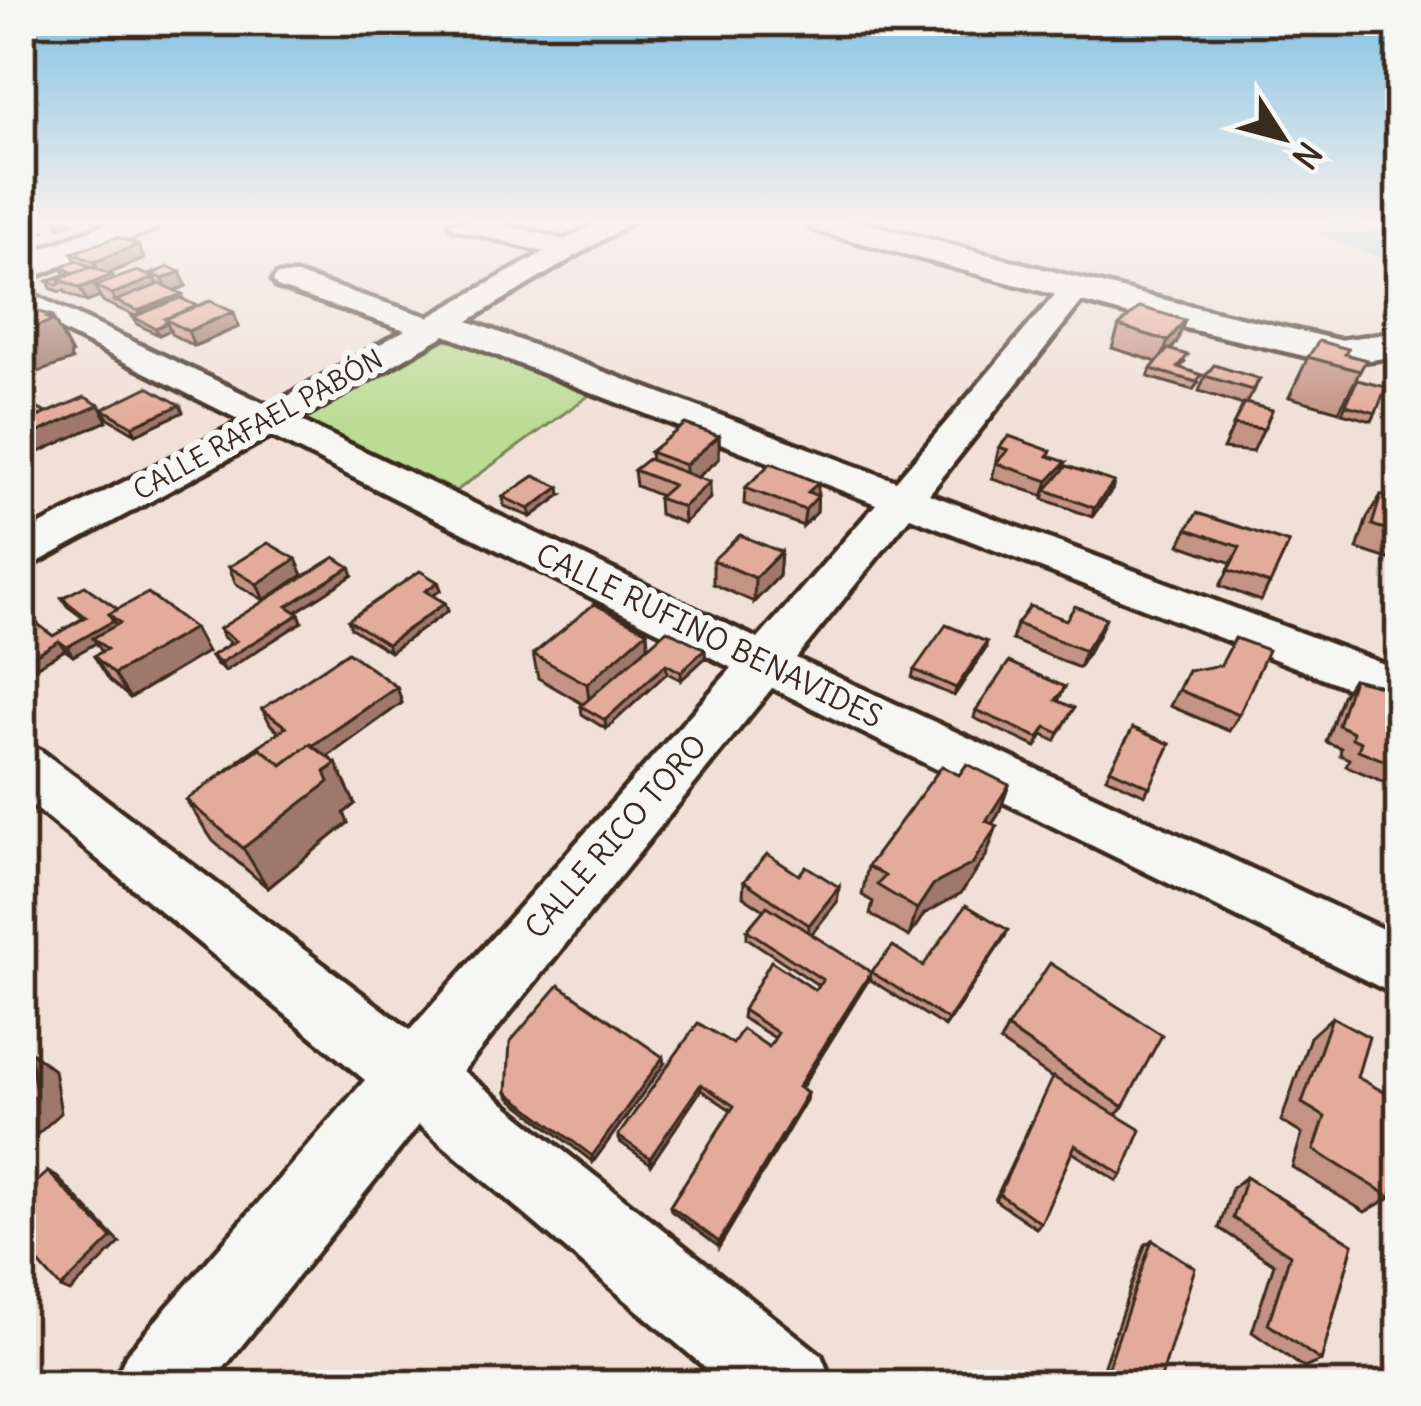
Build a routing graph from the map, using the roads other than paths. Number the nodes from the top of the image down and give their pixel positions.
1 (310, 288) edge
2 (504, 288) edge
3 (1068, 288) edge
4 (1076, 290) junction
5 (21, 298) edge
6 (438, 326) junction
7 (1400, 344) edge
8 (1339, 352) junction
9 (1400, 387) edge
10 (270, 421) junction
11 (904, 501) junction
12 (21, 553) edge
13 (766, 664) junction
14 (1400, 690) edge
15 (21, 765) edge
16 (1400, 968) edge
17 (412, 1074) junction
18 (156, 1385) edge
19 (791, 1385) edge

1 - 6 street
2 - 6 street, CALLE RAFAEL PABÓN
3 - 4 street
4 - 8 street
4 - 11 street, CALLE RICO TORO
5 - 10 street, CALLE RUFINO BENAVIDES
6 - 10 street, CALLE RAFAEL PABÓN
6 - 11 street
7 - 8 street
8 - 9 street
10 - 12 street, CALLE RAFAEL PABÓN
10 - 13 street, CALLE RUFINO BENAVIDES
11 - 13 street, CALLE RICO TORO
11 - 14 street
13 - 16 street, CALLE RUFINO BENAVIDES
13 - 17 street, CALLE RICO TORO
15 - 17 street
17 - 18 street, CALLE RICO TORO
17 - 19 street

